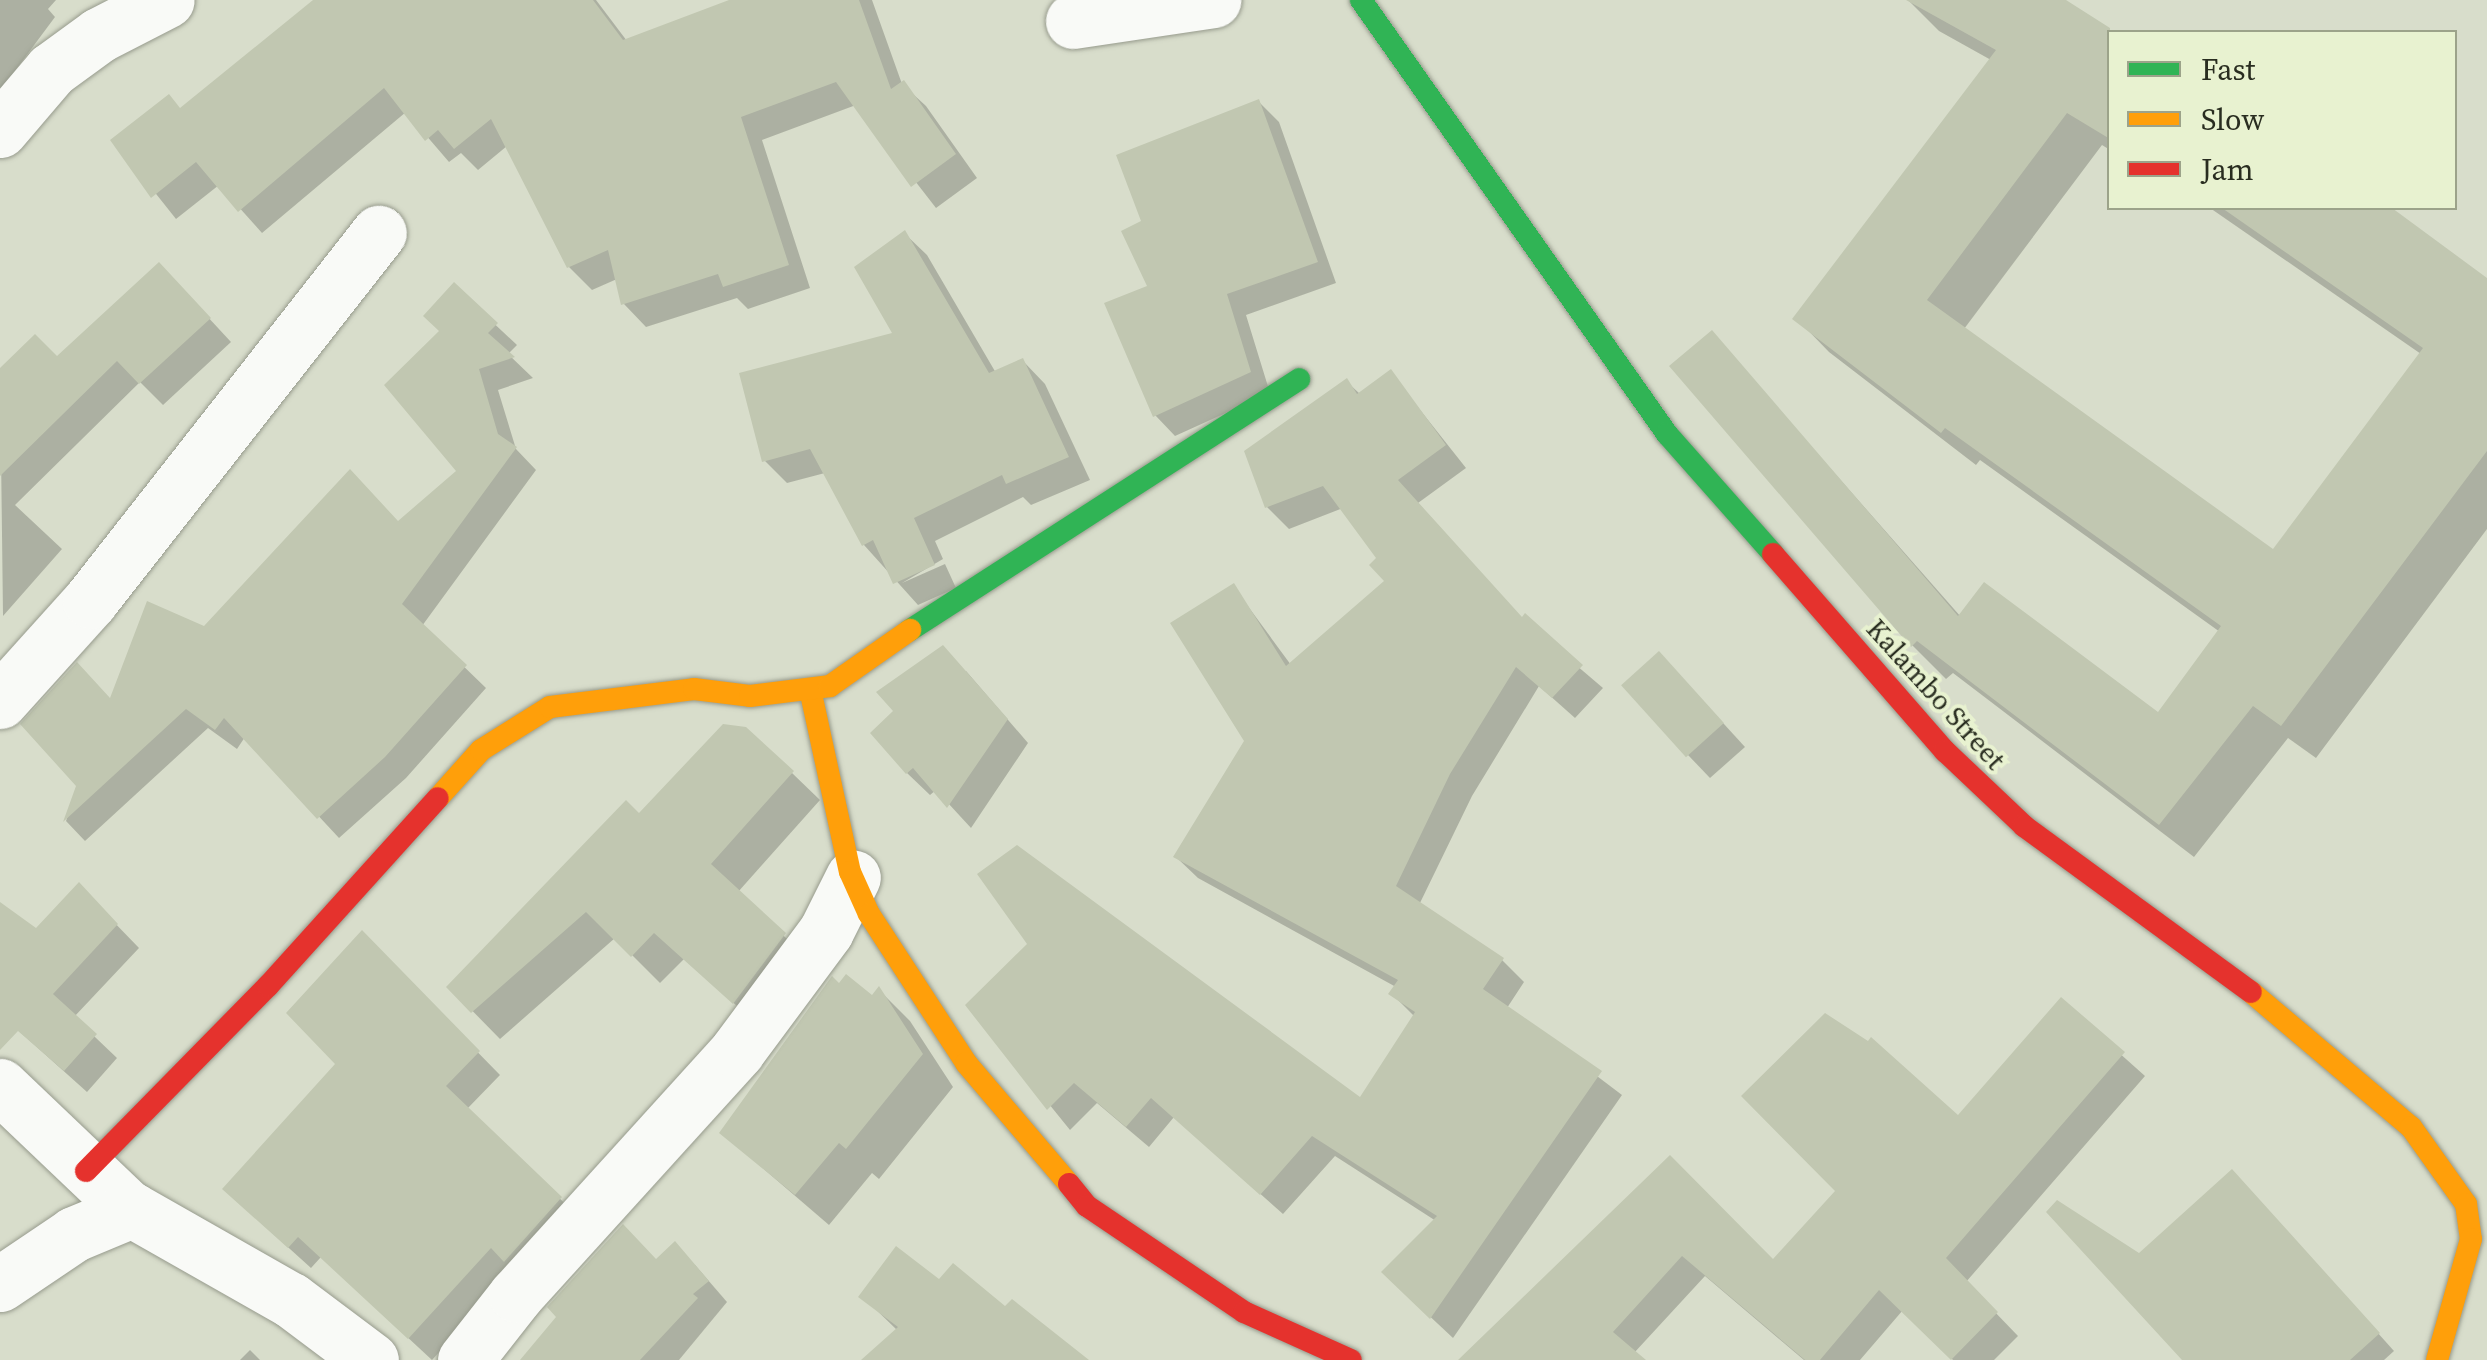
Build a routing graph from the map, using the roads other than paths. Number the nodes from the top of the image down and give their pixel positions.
1 (168, 0) edge
2 (1213, 0) edge
3 (1361, 0) edge
4 (1073, 21) dead end
5 (0, 130) edge
6 (379, 233) dead end
7 (1300, 378) dead end
8 (810, 688) junction
9 (0, 700) edge
10 (853, 877) junction
11 (0, 1086) edge
12 (86, 1171) junction
13 (132, 1210) junction
14 (2479, 1234) edge
15 (0, 1284) edge
16 (371, 1360) edge
17 (466, 1360) edge
18 (1351, 1360) edge
19 (2437, 1360) edge

1 - 5 street
2 - 4 street
3 - 14 street, Kalambo Street
6 - 9 street
7 - 8 street
8 - 10 street
8 - 12 street
10 - 17 street
10 - 18 street
11 - 12 street
12 - 13 street
13 - 15 street
13 - 16 street
14 - 19 street, Kalambo Street

